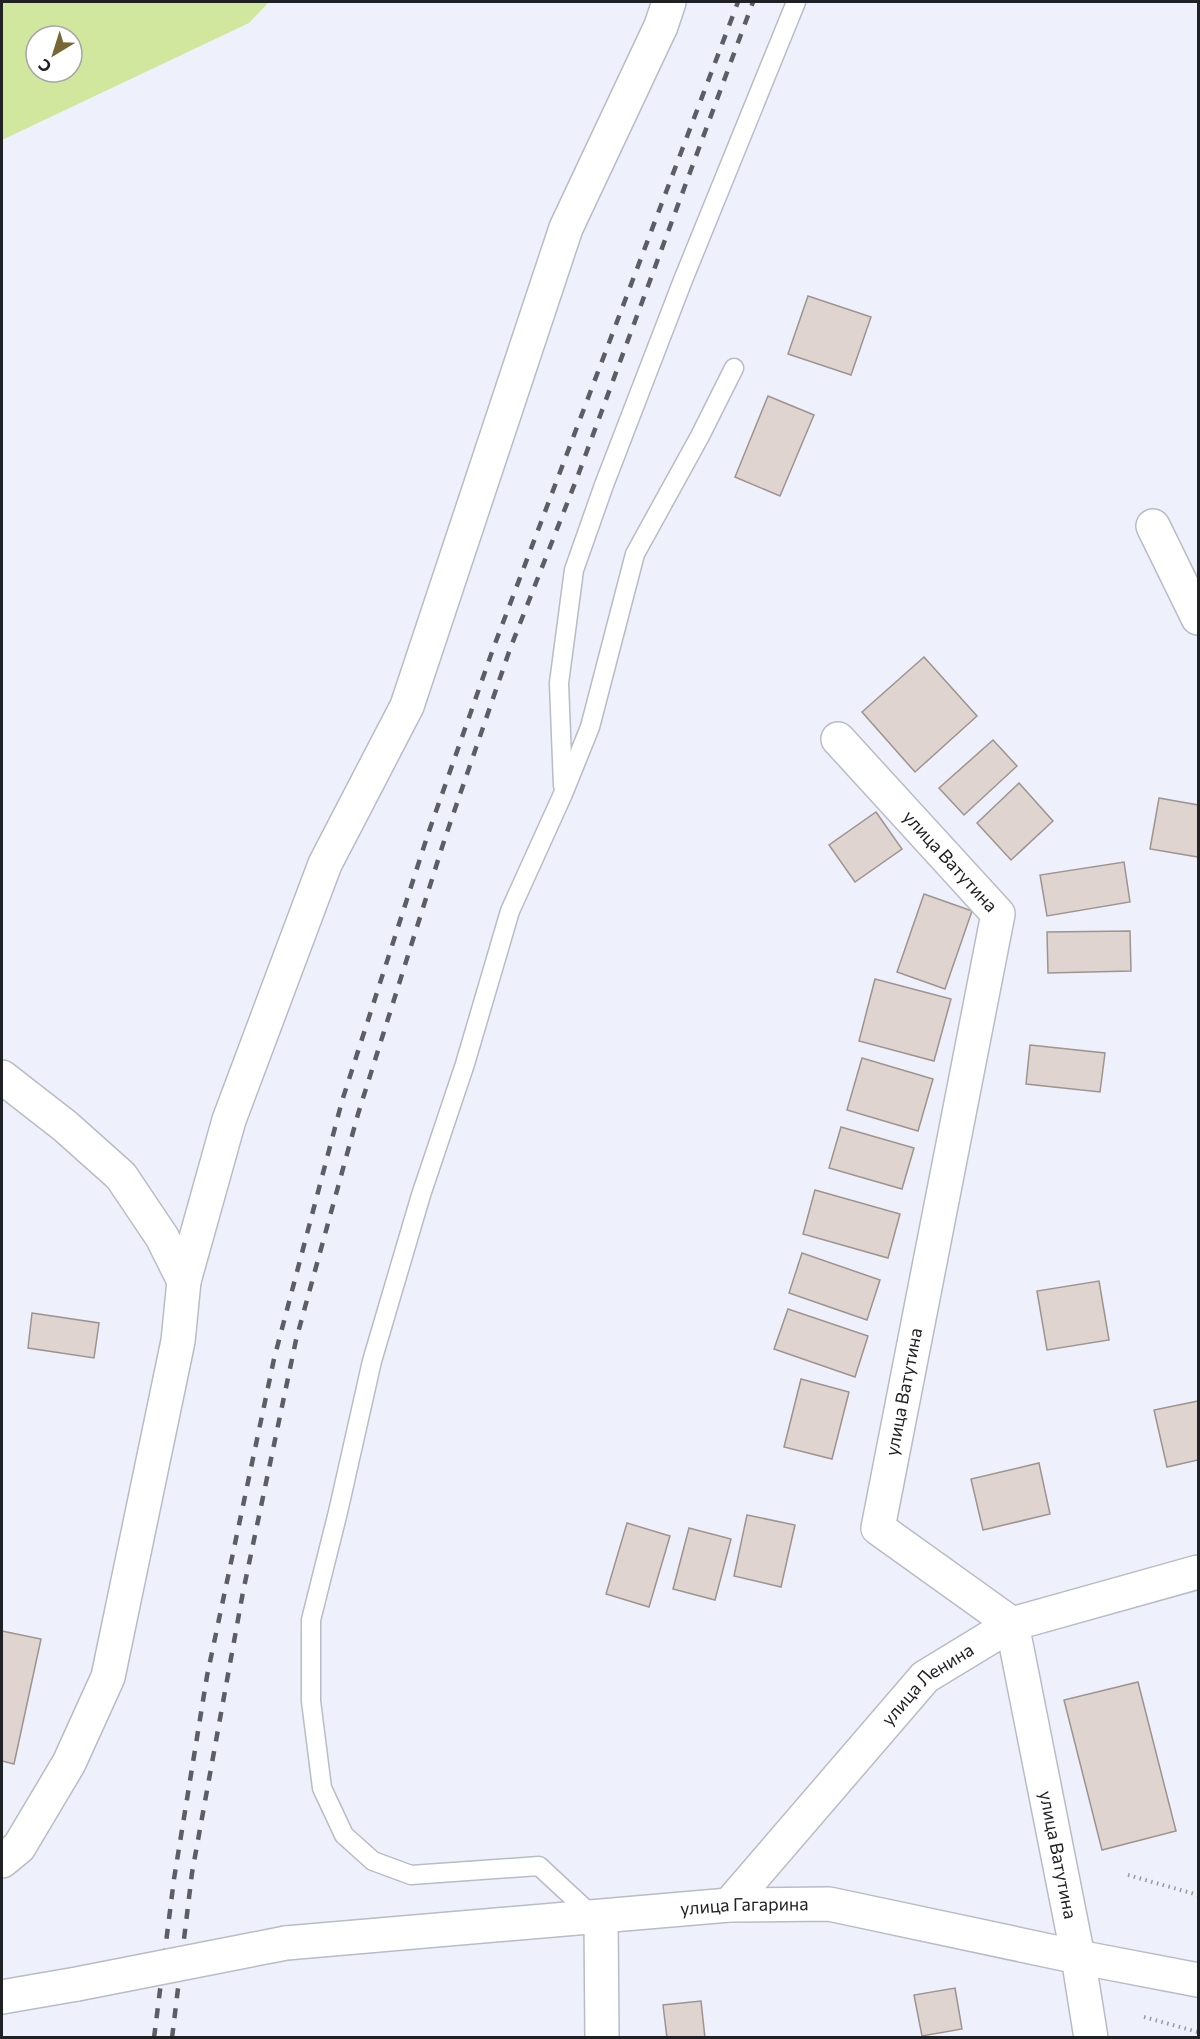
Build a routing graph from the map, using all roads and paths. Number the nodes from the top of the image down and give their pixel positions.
1 (669, 2) edge
2 (796, 2) edge
3 (734, 368) dead end
4 (1154, 526) dead end
5 (1198, 618) edge
6 (838, 739) dead end
7 (563, 794) junction
8 (2, 1077) edge
9 (184, 1281) junction
10 (1198, 1572) edge
11 (1012, 1624) junction
12 (2, 1862) edge
13 (1128, 1875) dead end
14 (1198, 1895) edge
15 (729, 1905) junction
16 (598, 1918) junction
17 (1078, 1957) junction
18 (1198, 1980) edge
19 (2, 1997) edge
20 (1144, 2017) dead end
21 (1198, 2032) edge
22 (602, 2037) edge
23 (1091, 2037) edge

1 - 9 street
2 - 7 lane
3 - 7 lane
4 - 5 street
6 - 11 street, улица Ватутина
7 - 16 lane
8 - 9 street
9 - 12 street
10 - 11 street, улица Ленина
11 - 15 street, улица Ленина
11 - 17 street, улица Ватутина
13 - 14 path
15 - 16 street, улица Гагарина
15 - 17 street, улица Гагарина
16 - 19 street, улица Гагарина, bridge
16 - 22 street
17 - 18 street, улица Гагарина
17 - 23 street, улица Ватутина
20 - 21 path

